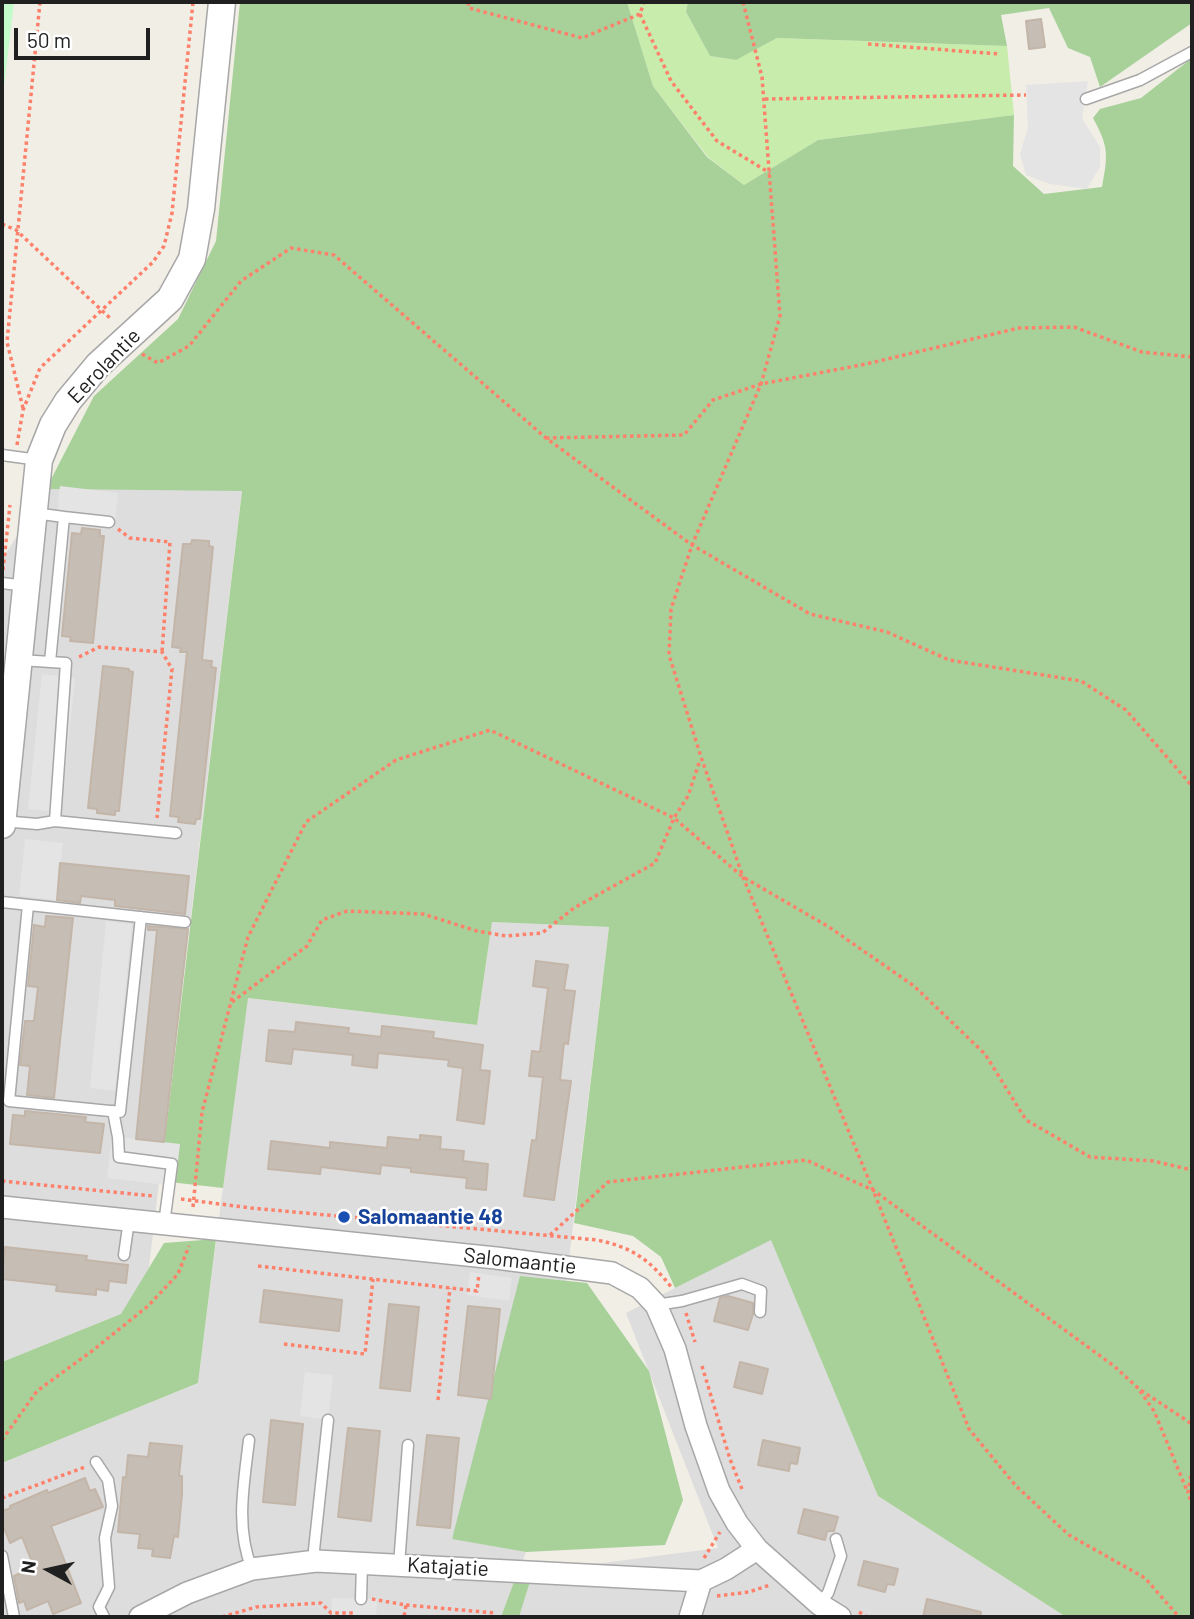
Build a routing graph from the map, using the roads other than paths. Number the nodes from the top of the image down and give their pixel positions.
1 (222, 2) edge
2 (1192, 52) edge
3 (1086, 99) dead end
4 (2, 454) edge
5 (27, 458) junction
6 (22, 509) junction
7 (64, 517) junction
8 (108, 522) road end
9 (10, 584) edge
10 (19, 660) junction
11 (50, 662) junction
12 (7, 729) edge
13 (55, 821) junction
14 (2, 823) edge
15 (176, 833) dead end
16 (2, 902) edge
17 (28, 905) junction
18 (141, 917) junction
19 (185, 922) dead end
20 (5, 1100) edge
21 (113, 1111) junction
22 (2, 1207) edge
23 (129, 1220) junction
24 (164, 1224) junction
25 (124, 1255) dead end
26 (656, 1306) junction
27 (760, 1311) dead end
28 (328, 1420) dead end
29 (249, 1440) dead end
30 (408, 1446) dead end
31 (96, 1462) road end
32 (836, 1539) dead end
33 (757, 1549) junction
34 (2, 1556) edge
35 (316, 1561) junction
36 (362, 1563) junction
37 (399, 1565) junction
38 (253, 1569) junction
39 (703, 1580) junction
40 (824, 1598) junction
41 (361, 1599) road end
42 (151, 1615) edge
43 (14, 1617) edge
44 (104, 1617) edge
45 (690, 1617) edge
46 (840, 1617) edge

1 - 5 street, Eerolantie
2 - 3 lane
4 - 5 lane
5 - 6 street, Eerolantie
6 - 7 lane
6 - 9 street, Eerolantie
7 - 8 lane
7 - 11 lane
9 - 10 street, Eerolantie
10 - 11 lane
10 - 12 street, Eerolantie
11 - 13 lane
12 - 14 street, Eerolantie
13 - 14 lane
13 - 15 lane
16 - 17 lane
17 - 18 lane
17 - 20 lane
18 - 19 lane
18 - 21 lane
20 - 21 lane
21 - 24 lane
22 - 23 street, Salomaantie
23 - 24 street, Salomaantie
23 - 25 lane
24 - 26 street, Salomaantie
26 - 27 lane
26 - 33 street, Salomaantie
28 - 35 lane
29 - 38 lane
30 - 37 lane
31 - 44 lane
32 - 40 lane
33 - 39 street
33 - 40 street, Salomaantie
34 - 43 lane
35 - 36 street, Katajatie
35 - 38 street, Katajatie
36 - 37 street, Katajatie
36 - 41 lane
37 - 39 street, Katajatie
38 - 42 street, Katajatie
39 - 45 street
40 - 46 street, Salomaantie

